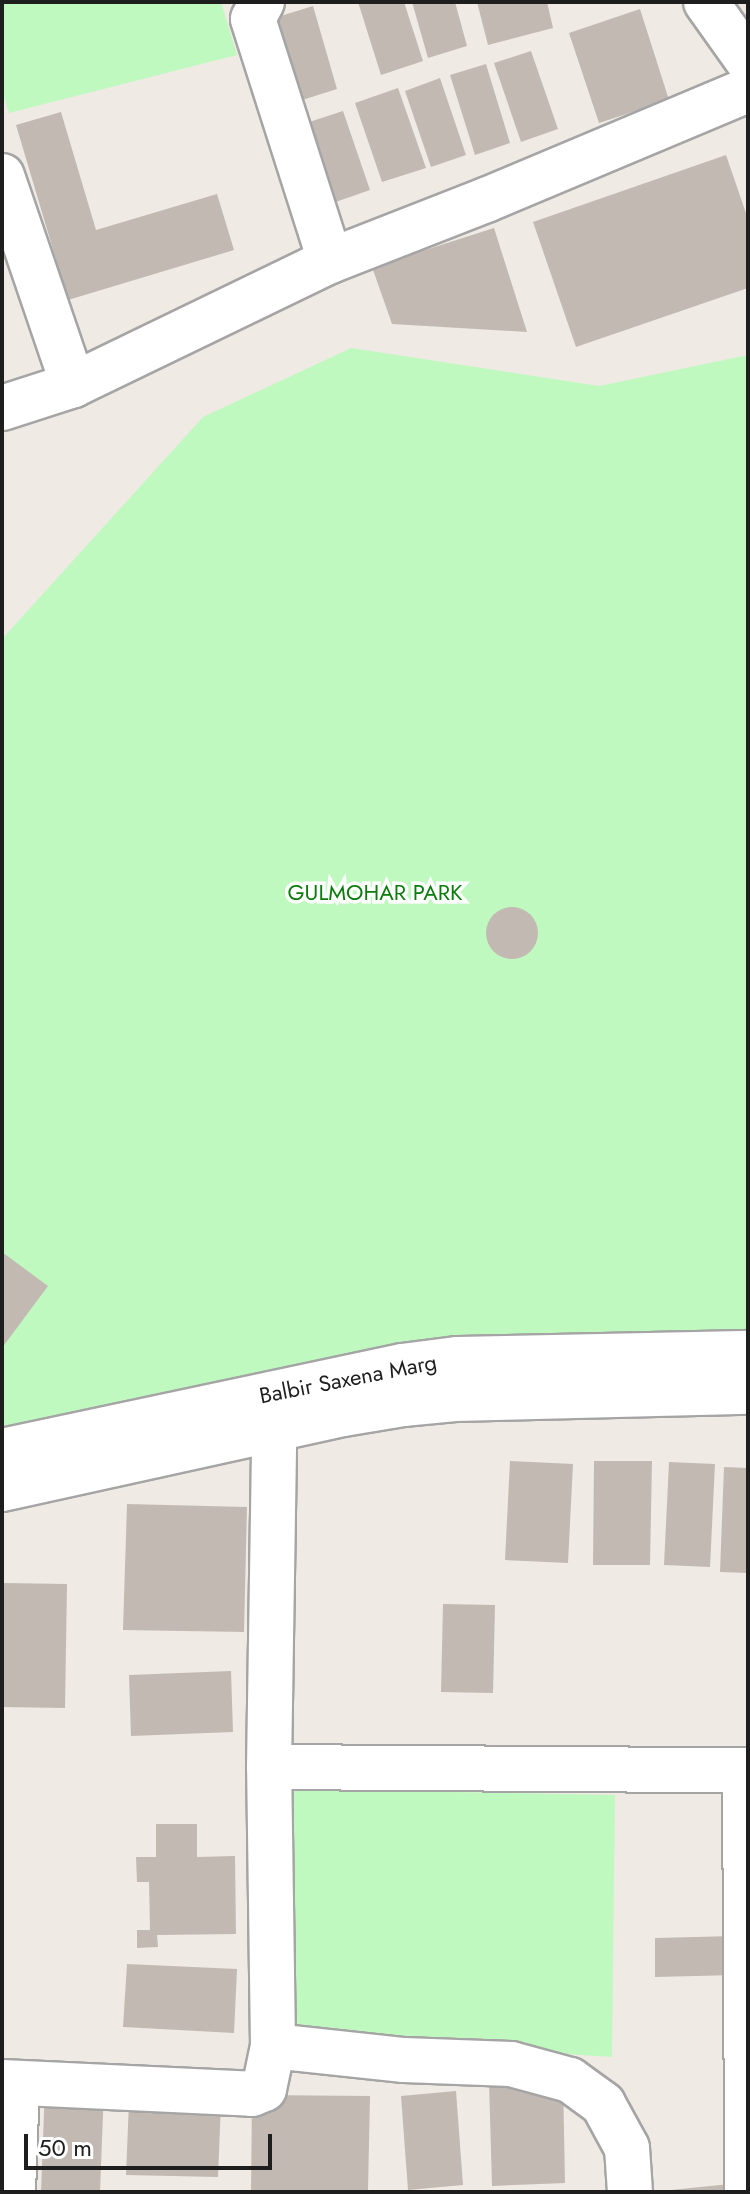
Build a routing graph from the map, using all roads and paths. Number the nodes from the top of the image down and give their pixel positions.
1 (262, 2) edge
2 (706, 2) edge
3 (748, 61) edge
4 (748, 90) edge
5 (2, 176) edge
6 (12, 237) edge
7 (330, 261) junction
8 (73, 385) junction
9 (2, 408) edge
10 (748, 1353) edge
11 (748, 1392) edge
12 (272, 1412) junction
13 (2, 1451) edge
14 (2, 1489) edge
15 (269, 1767) junction
16 (747, 1770) edge
17 (273, 2046) junction
18 (10, 2082) edge
19 (13, 2192) edge
20 (623, 2192) edge
21 (747, 2192) edge

1 - 7 street
2 - 3 street
4 - 7 street
5 - 6 street
6 - 8 street
7 - 8 street
8 - 9 street
10 - 12 street, Balbir Saxena Marg
11 - 12 street, Balbir Saxena Marg
12 - 13 street, Balbir Saxena Marg
12 - 14 street, Balbir Saxena Marg
12 - 15 street
15 - 16 street
15 - 17 street
16 - 21 street
17 - 18 street
17 - 20 street
18 - 19 street

